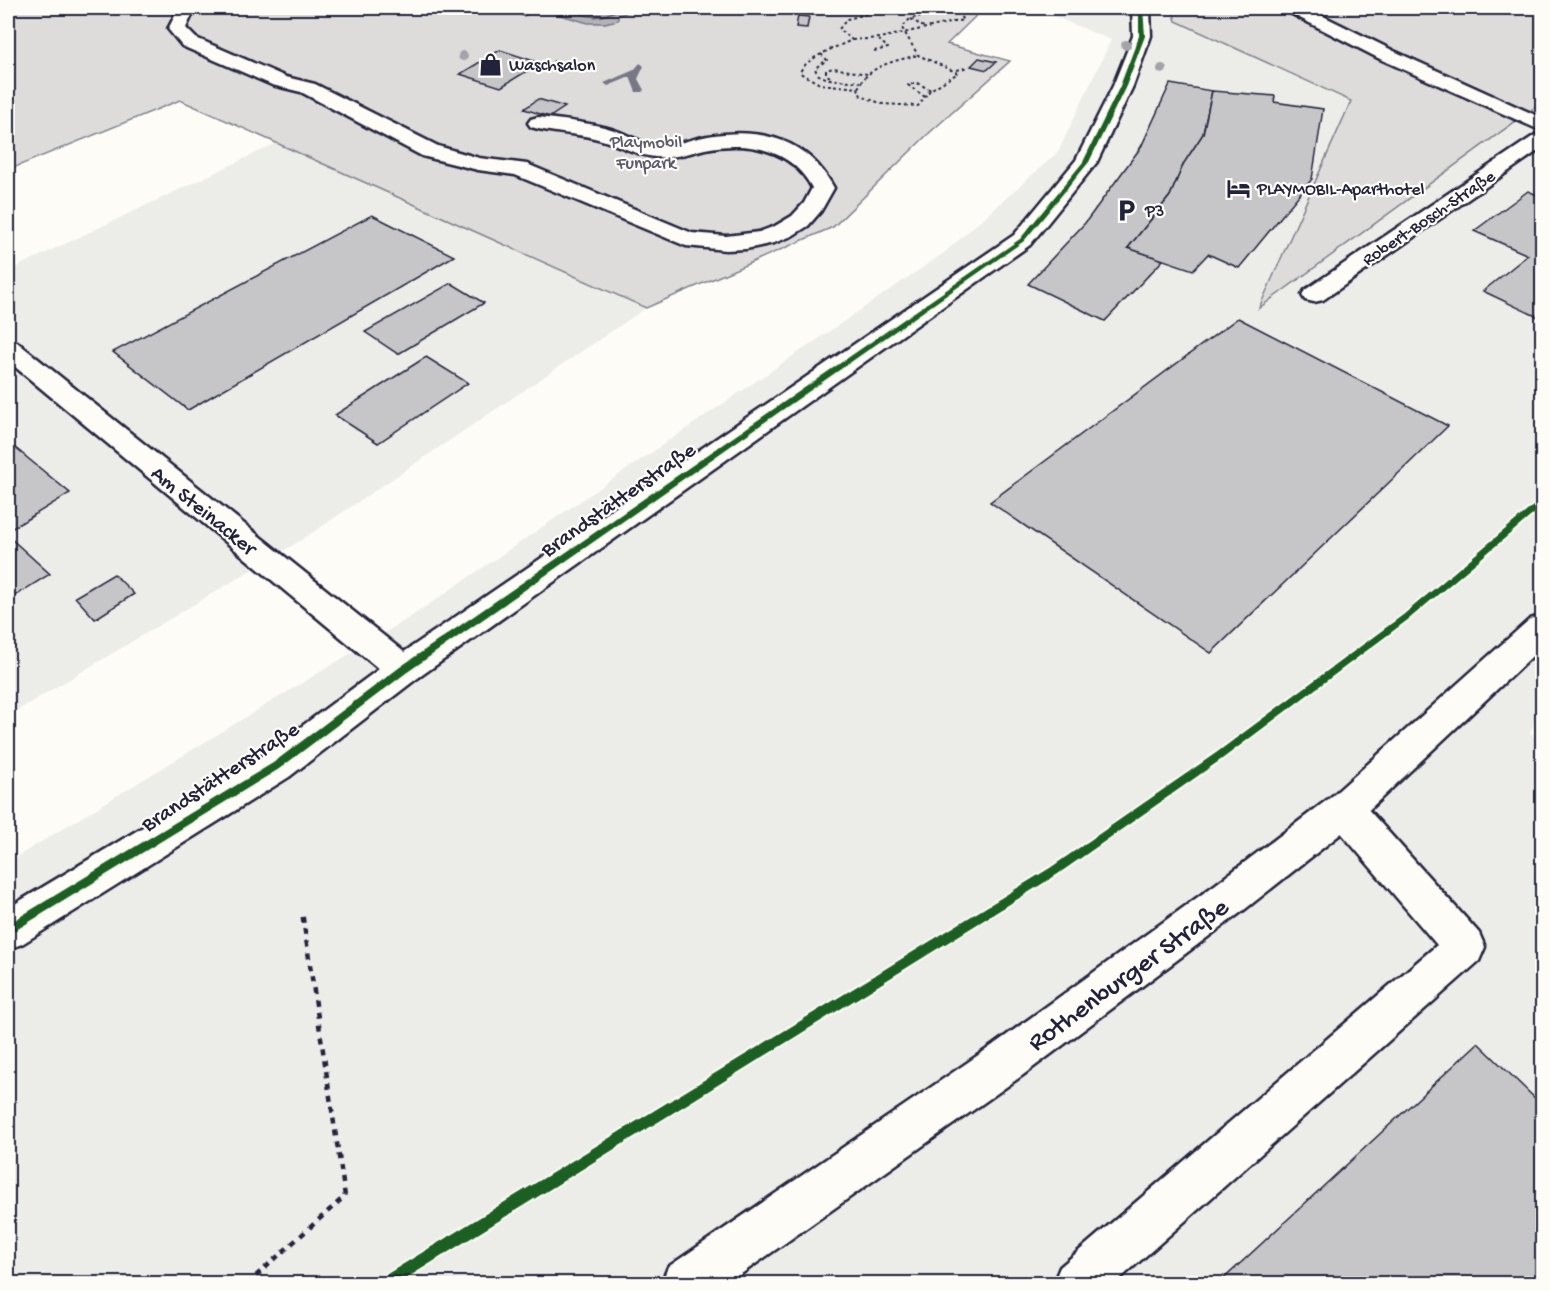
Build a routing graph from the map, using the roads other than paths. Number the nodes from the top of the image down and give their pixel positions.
1 (191, 8) edge
2 (1141, 8) edge
3 (1294, 8) edge
4 (538, 123) dead end
5 (1542, 124) edge
6 (1542, 139) edge
7 (1314, 295) dead end
8 (8, 348) edge
9 (1542, 628) edge
10 (403, 670) junction
11 (1344, 809) junction
12 (8, 930) edge
13 (685, 1284) edge
14 (1077, 1284) edge

1 - 4 street
2 - 10 street, Brandstätterstraße
3 - 5 street
6 - 7 street, Robert-Bosch-Straße
8 - 10 street, Am Steinacker
9 - 11 street, Rothenburger Straße
10 - 12 street, Brandstätterstraße
11 - 13 street, Rothenburger Straße
11 - 14 street

